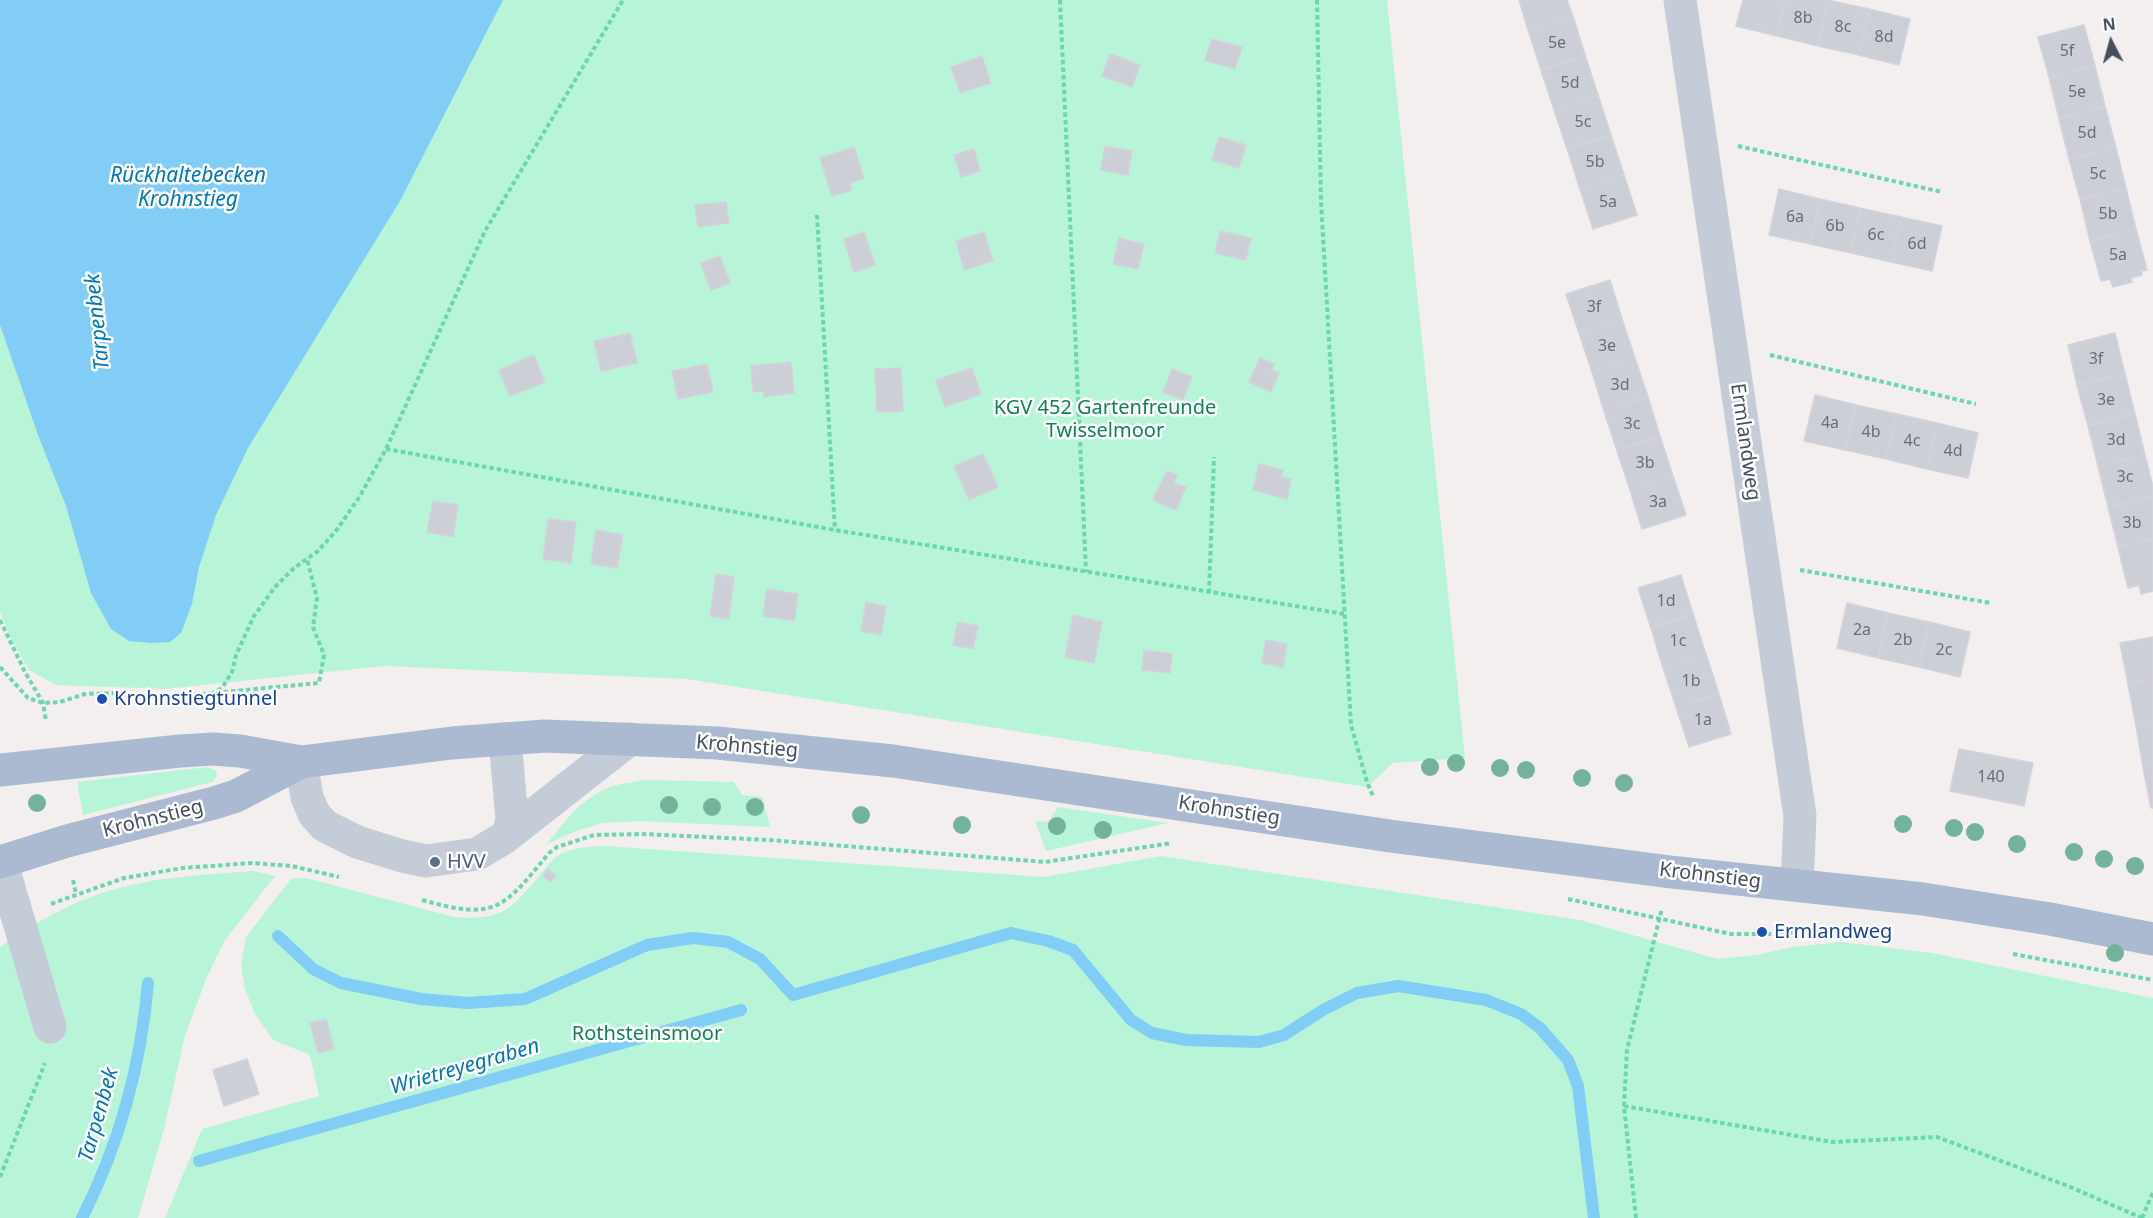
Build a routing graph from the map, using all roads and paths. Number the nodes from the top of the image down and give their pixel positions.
1 (623, 0) edge
2 (1060, 0) edge
3 (1317, 0) edge
4 (1680, 0) edge
5 (1700, 138) junction
6 (1942, 192) dead end
7 (817, 215) dead end
8 (1731, 346) junction
9 (1976, 404) dead end
10 (386, 449) junction
11 (1214, 458) dead end
12 (835, 530) junction
13 (308, 559) junction
14 (1763, 563) junction
15 (1086, 573) junction
16 (1209, 592) junction
17 (1991, 603) dead end
18 (1344, 614) junction
19 (0, 620) edge
20 (0, 666) edge
21 (211, 694) junction
22 (43, 703) junction
23 (46, 722) dead end
24 (505, 739) junction
25 (630, 739) junction
26 (301, 762) junction
27 (0, 770) edge
28 (1390, 836) junction
29 (504, 838) junction
30 (1181, 842) dead end
31 (1, 862) edge
32 (1671, 872) junction
33 (342, 878) dead end
34 (74, 880) dead end
35 (1797, 885) junction
36 (1560, 898) dead end
37 (421, 900) dead end
38 (1659, 920) junction
39 (1822, 925) dead end
40 (2153, 939) edge
41 (2012, 953) dead end
42 (2153, 980) edge
43 (50, 1027) joint
44 (1624, 1106) junction
45 (0, 1177) edge
46 (2153, 1192) edge
47 (1636, 1218) edge
48 (2142, 1218) edge

1 - 10 path
2 - 15 path
3 - 18 path
4 - 5 street, Ermlandweg
5 - 6 path
5 - 8 street, Ermlandweg
7 - 12 path
8 - 9 path
8 - 14 street, Ermlandweg
10 - 12 path
10 - 13 path
11 - 16 path
12 - 15 path
13 - 21 path
13 - 21 path
14 - 17 path
14 - 35 street, Ermlandweg
15 - 16 path
16 - 18 path
18 - 28 path
19 - 22 path
20 - 22 path
21 - 22 path
22 - 23 path
24 - 25 main road, Krohnstieg
24 - 26 main road, Krohnstieg
24 - 29 street
25 - 28 main road, Krohnstieg
25 - 29 street
26 - 27 main road, Krohnstieg
26 - 29 street
26 - 31 main road, Krohnstieg
28 - 32 main road, Krohnstieg
30 - 37 path
31 - 43 street
32 - 35 main road, Krohnstieg
32 - 38 path
33 - 34 path
35 - 40 main road, Krohnstieg
36 - 38 path
38 - 39 path
38 - 44 path
41 - 42 path
43 - 45 path
44 - 47 path
44 - 48 path
46 - 48 path

